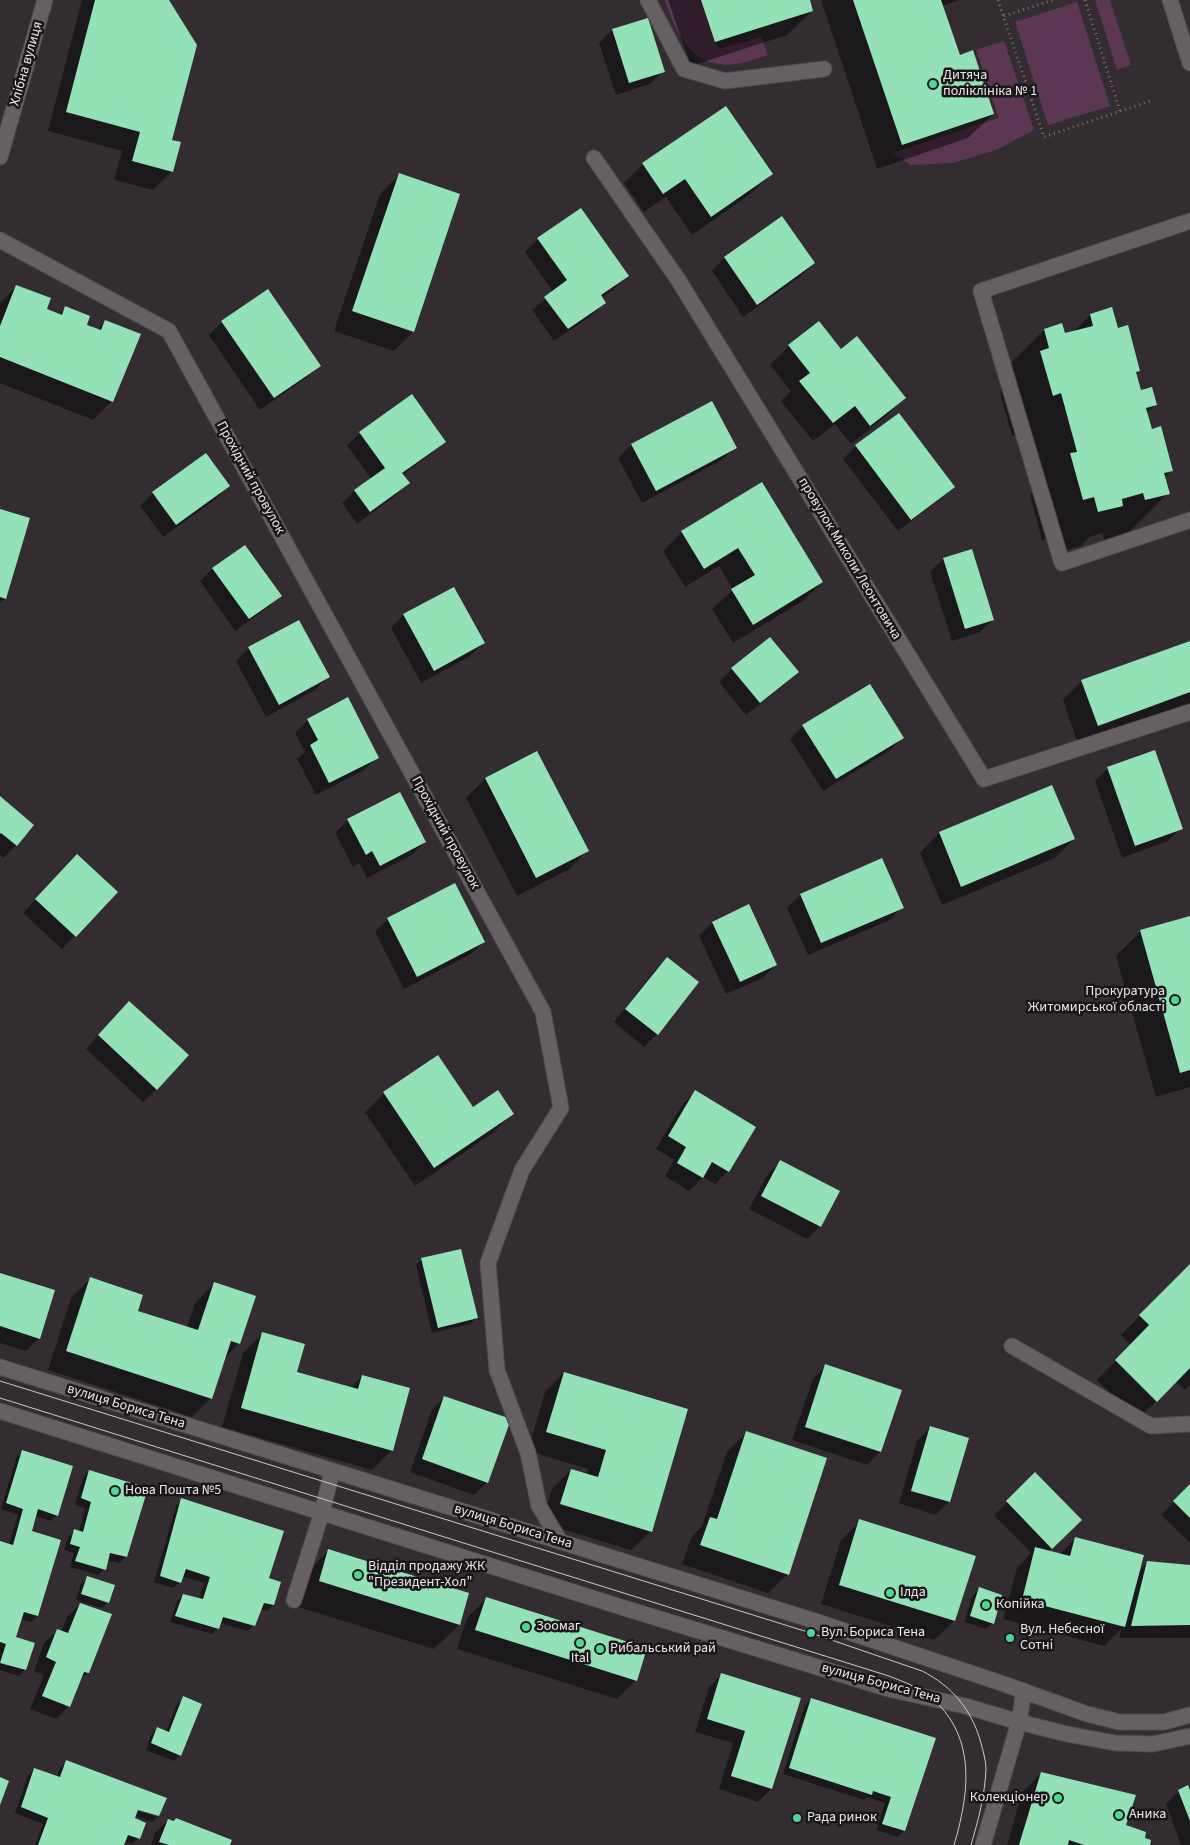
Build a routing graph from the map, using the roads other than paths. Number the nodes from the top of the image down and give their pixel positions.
1 (46, 0) edge
2 (648, 0) edge
3 (1170, 0) edge
4 (1190, 63) edge
5 (824, 69) dead end
6 (0, 157) edge
7 (594, 158) dead end
8 (1190, 221) edge
9 (0, 240) edge
10 (1190, 520) edge
11 (1190, 712) edge
12 (1012, 1346) dead end
13 (0, 1367) edge
14 (0, 1411) edge
15 (1190, 1424) edge
16 (332, 1472) junction
17 (322, 1512) junction
18 (560, 1541) junction
19 (294, 1600) dead end
20 (1024, 1691) junction
21 (1190, 1715) edge
22 (1019, 1722) junction
23 (1190, 1736) edge
24 (983, 1845) edge

1 - 6 street, Хлібна вулиця
2 - 5 street
3 - 4 street
7 - 11 street, провулок Миколи Леонтовича
8 - 10 street
9 - 18 street, Прохідний провулок
12 - 15 street
13 - 16 street, вулиця Бориса Тена
14 - 17 street, вулиця Бориса Тена
16 - 17 street
16 - 18 street, вулиця Бориса Тена
17 - 19 street
17 - 22 street, вулиця Бориса Тена
18 - 20 street, вулиця Бориса Тена
20 - 21 street, вулиця Бориса Тена
20 - 22 street
22 - 23 street, вулиця Бориса Тена
22 - 24 street

